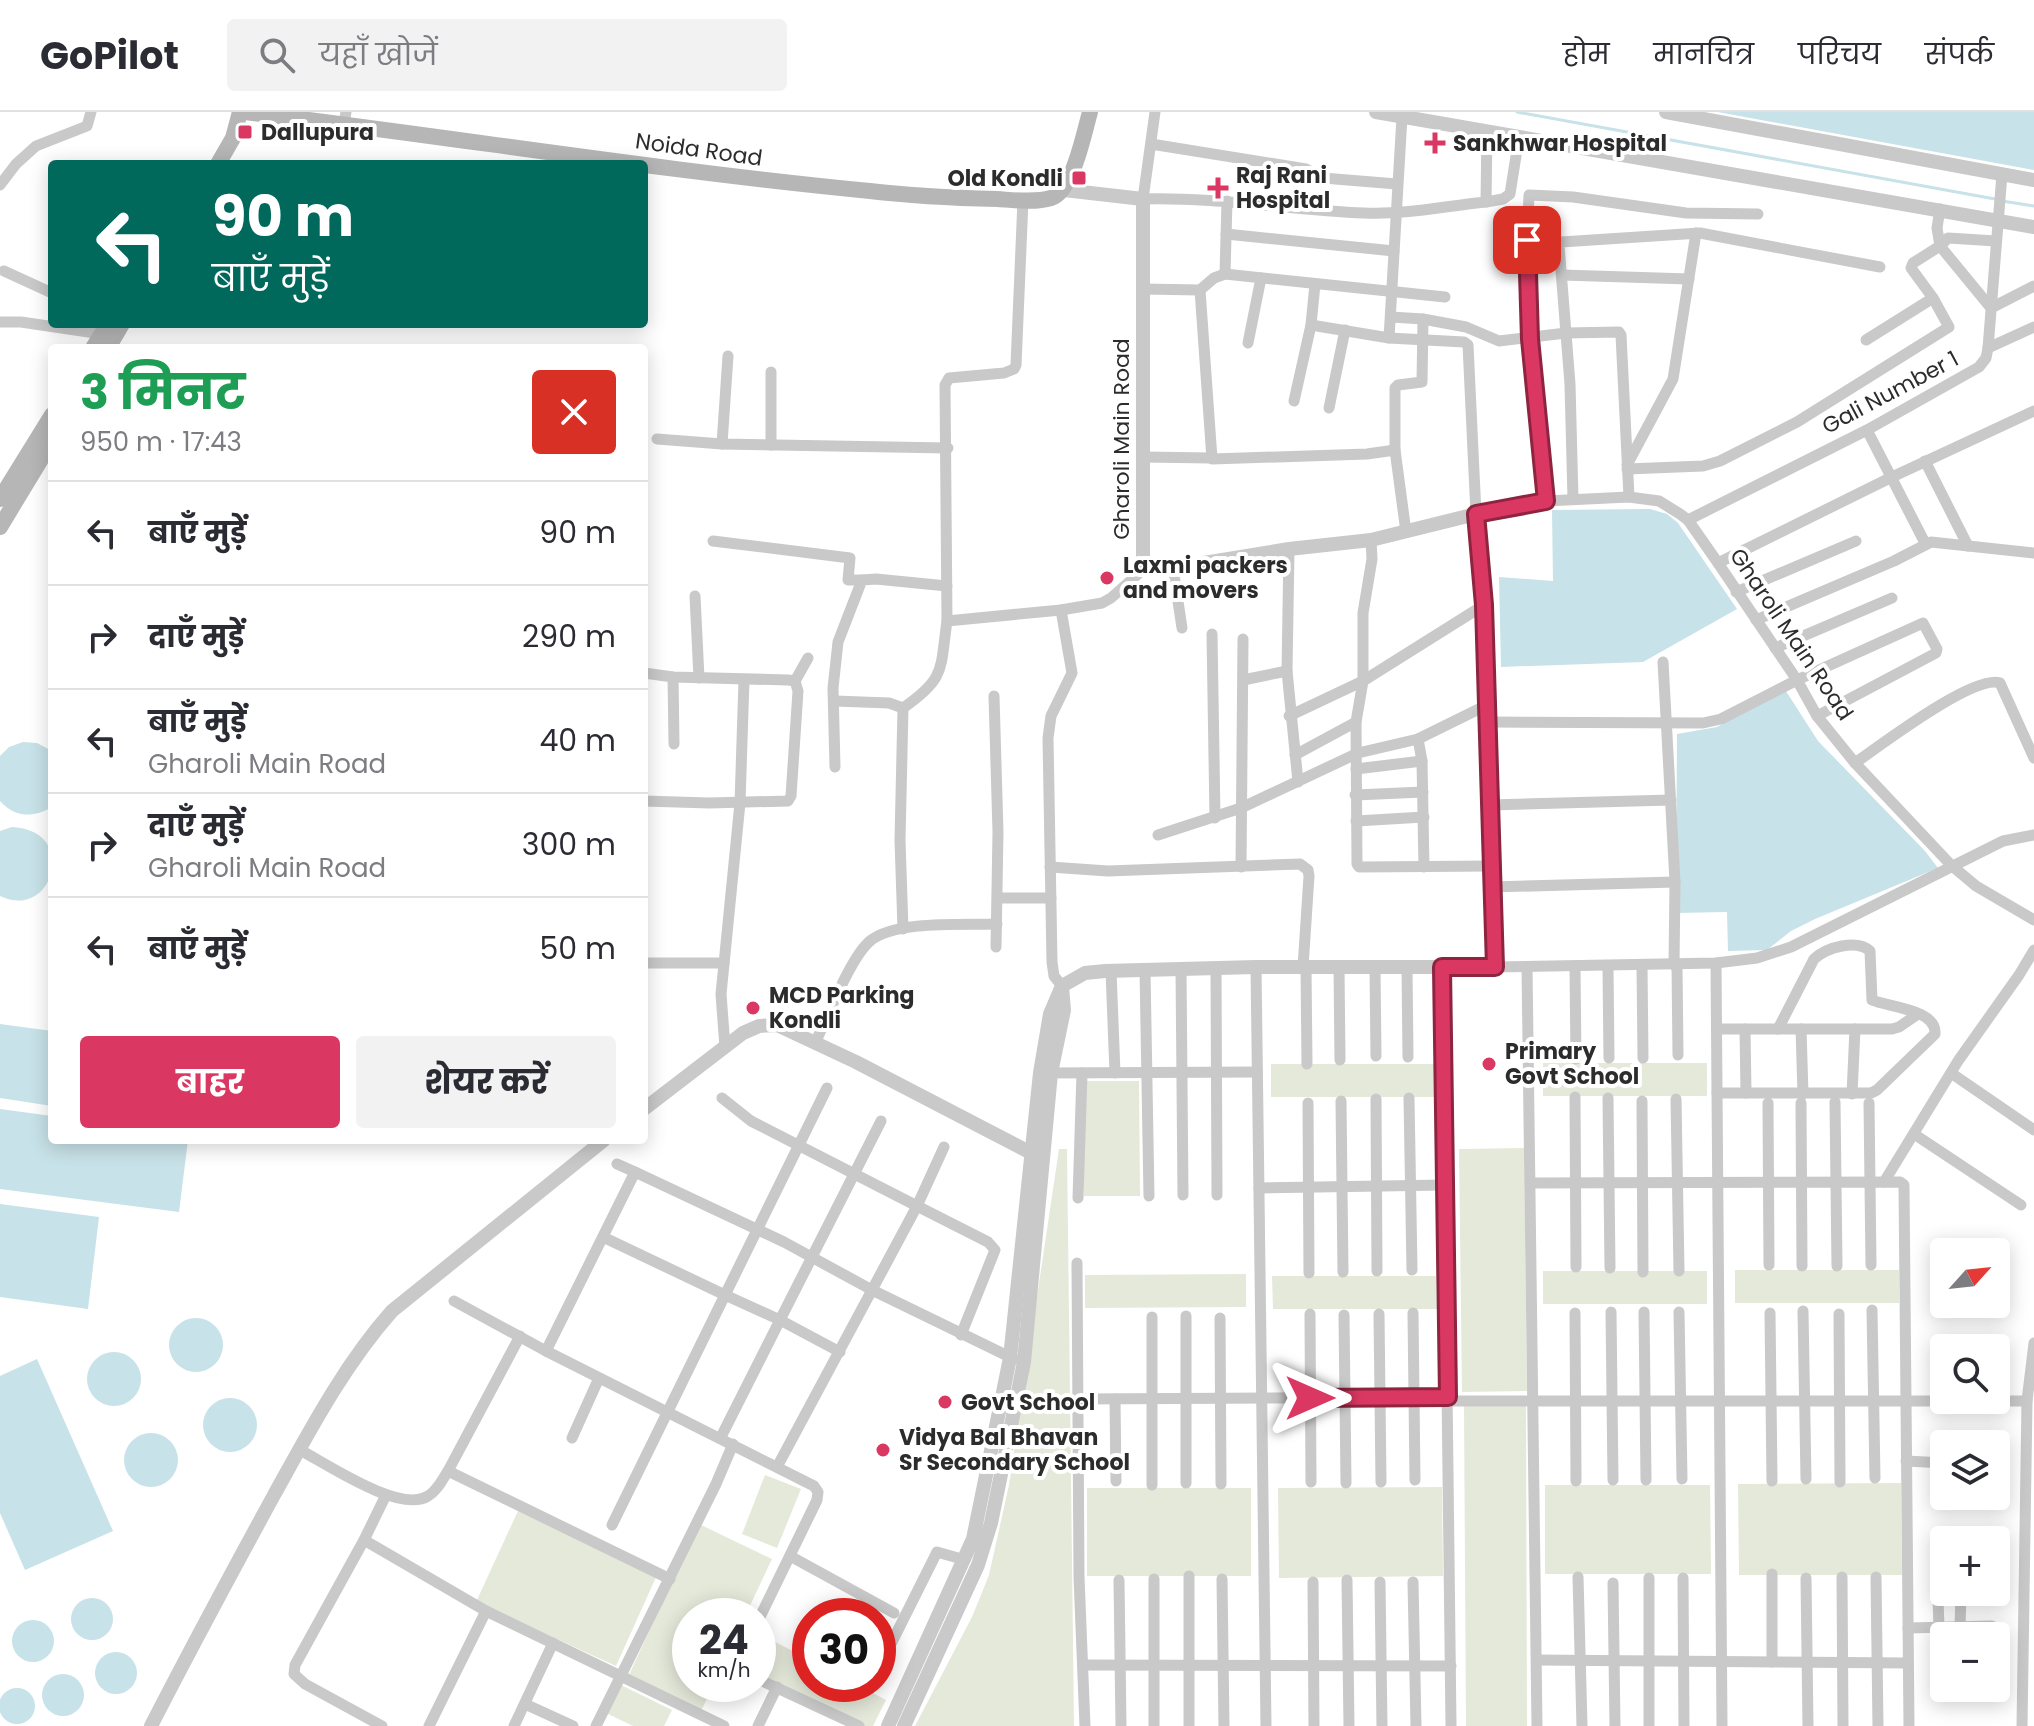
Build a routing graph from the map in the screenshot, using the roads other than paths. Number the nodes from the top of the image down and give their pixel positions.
1 (91, 112) edge
2 (1090, 112) edge
3 (1155, 112) edge
4 (1376, 112) edge
5 (1666, 112) edge
6 (240, 117) edge
7 (1402, 117) junction
8 (345, 118) edge
9 (1487, 132) junction
10 (1519, 137) junction
11 (1151, 144) junction
12 (211, 160) edge
13 (220, 160) edge
14 (623, 160) edge
15 (648, 164) edge
16 (4, 175) edge
17 (2002, 178) junction
18 (2034, 180) edge
19 (1397, 184) junction
20 (0, 185) edge
21 (1064, 190) junction
22 (1510, 194) junction
23 (1529, 195) junction
24 (1143, 199) junction
25 (1023, 200) junction
26 (1227, 201) junction
27 (1486, 202) junction
28 (1940, 209) junction
29 (1395, 212) junction
30 (1758, 214) dead end
31 (1998, 217) junction
32 (2034, 227) edge
33 (1696, 233) junction
34 (1226, 234) junction
35 (1996, 241) junction
36 (1940, 246) junction
37 (1394, 251) junction
38 (1880, 267) dead end
39 (4, 271) dead end
40 (1225, 274) junction
41 (1562, 275) junction
42 (1261, 278) junction
43 (1689, 279) junction
44 (1315, 284) junction
45 (2034, 286) edge
46 (1143, 289) junction
47 (1200, 290) junction
48 (48, 291) edge
49 (1393, 292) junction
50 (1445, 297) dead end
51 (1933, 298) junction
52 (1991, 308) junction
53 (1391, 317) junction
54 (1423, 319) junction
55 (0, 322) edge
56 (1311, 325) junction
57 (2034, 327) edge
58 (48, 328) edge
59 (50, 328) edge
60 (1345, 330) junction
61 (1566, 333) junction
62 (1389, 338) junction
63 (103, 339) edge
64 (1530, 339) junction
65 (1866, 340) dead end
66 (1422, 341) junction
67 (1248, 343) dead end
68 (1988, 348) junction
69 (728, 356) dead end
70 (771, 372) dead end
71 (1294, 401) dead end
72 (1329, 408) dead end
73 (2034, 411) edge
74 (48, 422) edge
75 (1867, 430) junction
76 (657, 439) dead end
77 (722, 444) junction
78 (771, 445) junction
79 (48, 446) edge
80 (948, 448) junction
81 (1395, 450) junction
82 (1143, 457) junction
83 (1211, 458) junction
84 (1925, 461) junction
85 (1627, 467) junction
86 (1892, 477) junction
87 (1629, 497) junction
88 (1573, 499) junction
89 (1546, 501) junction
90 (4, 505) edge
91 (1476, 514) junction
92 (1688, 520) junction
93 (1406, 532) junction
94 (1371, 540) junction
95 (713, 541) dead end
96 (1856, 541) dead end
97 (1925, 543) junction
98 (1968, 546) junction
99 (1289, 549) junction
100 (2034, 553) edge
101 (1718, 563) junction
102 (1146, 567) junction
103 (1173, 568) junction
104 (862, 580) junction
105 (947, 586) junction
106 (1736, 592) junction
107 (695, 596) dead end
108 (1892, 598) dead end
109 (1484, 605) junction
110 (1061, 610) junction
111 (1756, 620) junction
112 (947, 621) junction
113 (1182, 628) dead end
114 (1212, 634) dead end
115 (1243, 639) dead end
116 (1775, 648) junction
117 (808, 658) dead end
118 (1663, 662) dead end
119 (1287, 671) junction
120 (648, 674) edge
121 (673, 677) junction
122 (699, 678) junction
123 (744, 680) junction
124 (1243, 680) junction
125 (1797, 680) junction
126 (795, 681) junction
127 (1363, 681) junction
128 (994, 696) dead end
129 (835, 701) junction
130 (1487, 705) junction
131 (903, 708) junction
132 (1289, 716) junction
133 (1817, 716) junction
134 (1356, 722) junction
135 (1487, 722) junction
136 (1664, 725) junction
137 (1418, 739) junction
138 (674, 744) dead end
139 (1358, 753) junction
140 (1295, 755) junction
141 (2034, 758) edge
142 (1422, 761) junction
143 (1855, 763) junction
144 (835, 767) dead end
145 (1356, 769) junction
146 (1298, 782) junction
147 (1423, 792) junction
148 (1355, 795) junction
149 (1671, 800) junction
150 (648, 801) edge
151 (740, 803) junction
152 (1490, 805) junction
153 (1241, 808) junction
154 (1424, 817) junction
155 (1215, 818) junction
156 (1356, 821) junction
157 (1158, 835) dead end
158 (2034, 835) edge
159 (1951, 865) junction
160 (1492, 866) junction
161 (1050, 867) junction
162 (1241, 867) junction
163 (1424, 867) junction
164 (1675, 882) junction
165 (1492, 887) junction
166 (998, 898) junction
167 (1051, 898) junction
168 (2034, 920) edge
169 (997, 924) junction
170 (903, 929) junction
171 (996, 947) dead end
172 (2034, 950) edge
173 (648, 963) edge
174 (724, 963) junction
175 (1716, 963) junction
176 (1676, 965) junction
177 (1642, 966) junction
178 (1256, 967) junction
179 (1305, 967) junction
180 (1339, 967) junction
181 (1375, 967) junction
182 (1407, 967) junction
183 (1442, 967) junction
184 (1495, 967) junction
185 (1527, 967) junction
186 (1575, 967) junction
187 (1608, 967) junction
188 (1216, 968) junction
189 (1181, 969) junction
190 (1145, 970) junction
191 (1111, 971) junction
192 (1062, 986) junction
193 (1918, 1014) junction
194 (1717, 1029) junction
195 (1745, 1029) junction
196 (1778, 1029) junction
197 (1801, 1029) junction
198 (1855, 1029) junction
199 (815, 1043) junction
200 (725, 1047) junction
201 (1678, 1055) dead end
202 (1376, 1056) dead end
203 (1408, 1057) dead end
204 (1609, 1058) dead end
205 (1643, 1058) dead end
206 (1576, 1059) dead end
207 (1340, 1060) dead end
208 (1307, 1064) dead end
209 (1216, 1072) junction
210 (1257, 1072) junction
211 (1046, 1073) junction
212 (1082, 1073) junction
213 (1115, 1073) junction
214 (1146, 1073) junction
215 (1183, 1073) junction
216 (1951, 1073) junction
217 (827, 1088) dead end
218 (1717, 1093) junction
219 (1746, 1093) junction
220 (1852, 1094) junction
221 (1575, 1097) dead end
222 (722, 1098) dead end
223 (1409, 1098) dead end
224 (1608, 1098) dead end
225 (1802, 1098) junction
226 (1376, 1099) dead end
227 (1676, 1099) dead end
228 (1341, 1101) dead end
229 (1642, 1101) dead end
230 (1835, 1102) dead end
231 (1308, 1103) dead end
232 (1768, 1103) dead end
233 (1869, 1103) dead end
234 (648, 1106) edge
235 (881, 1121) dead end
236 (2034, 1130) edge
237 (1914, 1134) junction
238 (599, 1144) edge
239 (944, 1147) dead end
240 (800, 1148) junction
241 (1038, 1156) junction
242 (617, 1164) dead end
243 (635, 1172) junction
244 (856, 1173) junction
245 (1769, 1182) junction
246 (1802, 1182) junction
247 (1836, 1182) junction
248 (1870, 1182) junction
249 (1884, 1182) junction
250 (1530, 1183) junction
251 (1576, 1183) junction
252 (1609, 1183) junction
253 (1643, 1183) junction
254 (1677, 1183) junction
255 (1718, 1183) junction
256 (1411, 1185) junction
257 (1445, 1185) junction
258 (1342, 1186) junction
259 (1377, 1186) junction
260 (1309, 1187) junction
261 (1259, 1188) junction
262 (1183, 1195) dead end
263 (1217, 1195) dead end
264 (1149, 1196) dead end
265 (1078, 1198) dead end
266 (2021, 1205) dead end
267 (917, 1206) junction
268 (757, 1229) junction
269 (603, 1237) junction
270 (813, 1258) junction
271 (1077, 1263) dead end
272 (1769, 1265) dead end
273 (1871, 1265) dead end
274 (1802, 1266) dead end
275 (1837, 1266) dead end
276 (1576, 1267) dead end
277 (1610, 1268) dead end
278 (1412, 1270) dead end
279 (1377, 1271) dead end
280 (1679, 1271) dead end
281 (1343, 1272) dead end
282 (1643, 1272) dead end
283 (1309, 1273) dead end
284 (872, 1290) junction
285 (725, 1295) junction
286 (454, 1301) dead end
287 (1872, 1310) dead end
288 (1803, 1311) dead end
289 (1611, 1312) dead end
290 (1644, 1312) dead end
291 (1679, 1312) dead end
292 (1413, 1313) dead end
293 (1575, 1313) dead end
294 (1770, 1313) dead end
295 (1310, 1314) dead end
296 (1379, 1314) dead end
297 (1839, 1314) dead end
298 (1344, 1315) dead end
299 (1186, 1316) dead end
300 (1152, 1317) dead end
301 (1220, 1318) dead end
302 (780, 1320) junction
303 (961, 1335) junction
304 (520, 1336) junction
305 (2034, 1343) edge
306 (546, 1351) junction
307 (840, 1352) junction
308 (1017, 1360) junction
309 (599, 1378) junction
310 (1414, 1397) junction
311 (1310, 1398) junction
312 (1345, 1398) junction
313 (1380, 1398) junction
314 (1078, 1399) junction
315 (1115, 1399) junction
316 (1152, 1399) junction
317 (1186, 1399) junction
318 (1220, 1399) junction
319 (1261, 1399) junction
320 (1448, 1399) junction
321 (1532, 1401) junction
322 (1576, 1401) junction
323 (1612, 1401) junction
324 (1645, 1401) junction
325 (1680, 1401) junction
326 (1719, 1401) junction
327 (1771, 1401) junction
328 (1805, 1401) junction
329 (1840, 1401) junction
330 (1874, 1401) junction
331 (1905, 1401) junction
332 (2027, 1401) junction
333 (667, 1412) junction
334 (2030, 1428) edge
335 (721, 1437) junction
336 (572, 1438) dead end
337 (733, 1444) junction
338 (300, 1450) junction
339 (1906, 1461) junction
340 (1930, 1462) edge
341 (777, 1467) junction
342 (448, 1471) junction
343 (1875, 1478) dead end
344 (1682, 1479) dead end
345 (1806, 1479) dead end
346 (1415, 1480) dead end
347 (1613, 1480) dead end
348 (1646, 1480) dead end
349 (1116, 1481) dead end
350 (1576, 1481) dead end
351 (1772, 1481) dead end
352 (1311, 1482) dead end
353 (1381, 1482) dead end
354 (1840, 1482) dead end
355 (1186, 1483) dead end
356 (1346, 1483) dead end
357 (1221, 1484) dead end
358 (1152, 1485) dead end
359 (2030, 1490) edge
360 (386, 1495) junction
361 (612, 1525) dead end
362 (364, 1540) junction
363 (790, 1556) junction
364 (965, 1560) junction
365 (1772, 1574) dead end
366 (2029, 1574) edge
367 (1189, 1576) dead end
368 (1578, 1577) dead end
369 (1842, 1577) dead end
370 (1876, 1577) dead end
371 (1649, 1578) dead end
372 (1683, 1578) dead end
373 (1806, 1578) dead end
374 (670, 1579) junction
375 (1154, 1579) dead end
376 (1222, 1579) dead end
377 (1119, 1580) dead end
378 (1347, 1580) dead end
379 (1313, 1582) dead end
380 (1380, 1582) dead end
381 (1413, 1582) dead end
382 (1613, 1583) dead end
383 (769, 1598) edge
384 (867, 1598) edge
385 (486, 1611) junction
386 (1930, 1627) edge
387 (1908, 1628) junction
388 (896, 1634) edge
389 (553, 1643) junction
390 (1537, 1660) junction
391 (1580, 1661) junction
392 (1614, 1661) junction
393 (1649, 1661) junction
394 (1684, 1662) junction
395 (1721, 1662) junction
396 (1772, 1662) junction
397 (1807, 1663) junction
398 (1843, 1663) junction
399 (1877, 1663) junction
400 (1908, 1663) junction
401 (1083, 1665) junction
402 (1120, 1666) junction
403 (1154, 1666) junction
404 (1189, 1666) junction
405 (1223, 1666) junction
406 (1265, 1666) junction
407 (1314, 1666) junction
408 (1348, 1666) junction
409 (1381, 1666) junction
410 (1415, 1666) junction
411 (1451, 1666) junction
412 (621, 1676) junction
413 (777, 1687) joint
414 (525, 1704) junction
415 (151, 1726) edge
416 (382, 1726) edge
417 (429, 1726) edge
418 (514, 1726) edge
419 (573, 1726) edge
420 (596, 1726) edge
421 (724, 1726) edge
422 (758, 1726) edge
423 (859, 1726) edge
424 (888, 1726) edge
425 (904, 1726) edge
426 (1085, 1726) edge
427 (1121, 1726) edge
428 (1154, 1726) edge
429 (1189, 1726) edge
430 (1224, 1726) edge
431 (1266, 1726) edge
432 (1314, 1726) edge
433 (1349, 1726) edge
434 (1382, 1726) edge
435 (1416, 1726) edge
436 (1451, 1726) edge
437 (1537, 1726) edge
438 (1582, 1726) edge
439 (1615, 1726) edge
440 (1649, 1726) edge
441 (1684, 1726) edge
442 (1722, 1726) edge
443 (1808, 1726) edge
444 (1843, 1726) edge
445 (1878, 1726) edge
446 (1909, 1726) edge
447 (2022, 1726) edge

1 - 16 street
2 - 21 main road
3 - 11 street
4 - 7 street
5 - 17 street
6 - 8 main road, Noida Road
6 - 12 main road
6 - 13 main road
7 - 9 street
7 - 19 street
8 - 14 main road, Noida Road
9 - 10 street
9 - 27 street
10 - 22 street
10 - 28 street
11 - 19 street
11 - 24 street
15 - 25 main road, Noida Road
16 - 20 street
17 - 18 street
17 - 31 street, Gali Number 1
19 - 29 street
21 - 24 street
21 - 25 main road, Noida Road
22 - 23 street
22 - 27 street
23 - 30 street
23 - 64 street
24 - 26 street
24 - 46 street, Gharoli Main Road
25 - 80 street
26 - 29 street
26 - 34 street
27 - 29 street
28 - 31 street
28 - 36 street
29 - 37 street
31 - 32 street
31 - 35 street, Gali Number 1
33 - 38 street
33 - 41 street
33 - 43 street
34 - 37 street
34 - 40 street
35 - 36 street
35 - 52 street, Gali Number 1
36 - 51 street
36 - 52 street
37 - 49 street
39 - 48 street
40 - 42 street
40 - 47 street
41 - 43 street
41 - 61 street
42 - 44 street
42 - 67 street
43 - 85 street
44 - 49 street
44 - 56 street
45 - 52 street
46 - 47 street
46 - 82 street, Gharoli Main Road
47 - 83 street
49 - 50 street
49 - 53 street
51 - 65 street
51 - 85 street
52 - 68 street, Gali Number 1
53 - 54 street
53 - 62 street
54 - 64 street
54 - 66 street
55 - 58 street
56 - 60 street
56 - 71 street
57 - 68 street
59 - 63 street
60 - 62 street
60 - 72 street
61 - 64 street
61 - 85 street
61 - 88 street
62 - 66 street
64 - 89 street
66 - 81 street
66 - 91 street
68 - 75 street, Gali Number 1
69 - 77 street
70 - 78 street
73 - 84 street
74 - 90 main road
75 - 86 street
75 - 92 street, Gali Number 1
76 - 77 street
77 - 78 street
78 - 80 street
79 - 90 main road
80 - 105 street
81 - 83 street
81 - 93 street
82 - 83 street
82 - 102 street, Gharoli Main Road
84 - 86 street
84 - 98 street
85 - 87 street
86 - 97 street
86 - 101 street
87 - 88 street, Gharoli Main Road
87 - 92 street, Gharoli Main Road
88 - 89 street, Gharoli Main Road
89 - 91 street, Gharoli Main Road
91 - 93 street, Gharoli Main Road
91 - 109 street
92 - 101 street, Gharoli Main Road
93 - 94 street, Gharoli Main Road
94 - 99 street, Gharoli Main Road
94 - 127 street
95 - 104 street
96 - 106 street
97 - 98 street
97 - 111 street
98 - 100 street
99 - 103 street, Gharoli Main Road
99 - 119 street
101 - 106 street, Gharoli Main Road
102 - 103 street, Gharoli Main Road
102 - 110 street
103 - 113 street
104 - 105 street
104 - 129 street
105 - 112 street
106 - 111 street, Gharoli Main Road
107 - 122 street
108 - 116 street
109 - 127 street
109 - 130 street
110 - 112 street
110 - 161 street
111 - 116 street, Gharoli Main Road
112 - 131 street
114 - 155 street
115 - 124 street
116 - 125 street, Gharoli Main Road
117 - 126 street
118 - 136 street
119 - 124 street
119 - 132 street
120 - 121 street
121 - 122 street
121 - 138 street
122 - 123 street
123 - 126 street
123 - 151 street
124 - 153 street
125 - 133 street, Gharoli Main Road
125 - 133 street
125 - 136 street
126 - 151 street
127 - 132 street
127 - 134 street
128 - 166 street
129 - 131 street
129 - 144 street
130 - 135 street
130 - 137 street
131 - 170 street
132 - 140 street
133 - 143 street, Gharoli Main Road
134 - 139 street
134 - 140 street
135 - 136 street
135 - 152 street
136 - 149 street
137 - 139 street
137 - 142 street
139 - 145 street
139 - 146 street
140 - 146 street
141 - 143 street
142 - 145 street
142 - 147 street
143 - 159 street, Gharoli Main Road
145 - 148 street
146 - 153 street
147 - 148 street
147 - 154 street
148 - 156 street
149 - 152 street
149 - 164 street
150 - 151 street
151 - 174 street
152 - 160 street
153 - 155 street
153 - 162 street
154 - 156 street
154 - 163 street
155 - 157 street
156 - 163 street
158 - 159 street
159 - 168 street, Gharoli Main Road
159 - 175 street
160 - 163 street
160 - 165 street
161 - 162 street
161 - 167 street
162 - 179 street
164 - 165 street
164 - 176 street
165 - 184 street
166 - 167 street
166 - 169 street
167 - 192 street
169 - 170 street
169 - 171 street
170 - 199 street
172 - 216 street
173 - 174 street
174 - 200 street
175 - 176 street
175 - 194 street
176 - 177 street
176 - 201 street
177 - 187 street
177 - 205 street
178 - 179 street
178 - 188 street
178 - 210 street
179 - 180 street
179 - 208 street
180 - 181 street
180 - 207 street
181 - 182 street
181 - 202 street
182 - 183 street
182 - 203 street
183 - 184 street
183 - 257 street
184 - 185 street
185 - 186 street
185 - 250 street
186 - 187 street
186 - 206 street
187 - 204 street
188 - 189 street
188 - 209 street
189 - 190 street
189 - 215 street
190 - 191 street
190 - 214 street
191 - 192 street
191 - 213 street
192 - 211 street
193 - 196 street
193 - 198 street
193 - 220 street
194 - 195 street
194 - 218 street
195 - 196 street
195 - 219 street
196 - 197 street
197 - 198 street
197 - 225 street
198 - 220 street
199 - 200 street
199 - 241 street
200 - 234 street
209 - 210 street
209 - 215 street
209 - 263 street
210 - 261 street
211 - 212 street
211 - 241 street
212 - 213 street
212 - 265 street
213 - 214 street
214 - 215 street
214 - 264 street
215 - 262 street
216 - 236 street
216 - 237 street
217 - 240 street
218 - 219 street
218 - 255 street
219 - 225 street
220 - 225 street
221 - 251 street
222 - 240 street
223 - 256 street
224 - 252 street
225 - 246 street
226 - 259 street
227 - 254 street
228 - 258 street
229 - 253 street
230 - 247 street
231 - 260 street
232 - 245 street
233 - 248 street
235 - 244 street
237 - 249 street
237 - 266 street
238 - 338 street
239 - 267 street
240 - 244 street
240 - 268 street
241 - 308 street
242 - 243 street
243 - 268 street
243 - 269 street
244 - 267 street
244 - 270 street
245 - 246 street
245 - 255 street
245 - 272 street
246 - 247 street
246 - 274 street
247 - 248 street
247 - 275 street
248 - 249 street
248 - 273 street
249 - 331 street
250 - 251 street
250 - 321 street
251 - 252 street
251 - 276 street
252 - 253 street
252 - 277 street
253 - 254 street
253 - 282 street
254 - 255 street
254 - 280 street
255 - 326 street
256 - 257 street
256 - 259 street
256 - 278 street
257 - 320 street
258 - 259 street
258 - 260 street
258 - 281 street
259 - 279 street
260 - 261 street
260 - 283 street
261 - 319 street
267 - 284 street
267 - 303 street
268 - 270 street
268 - 285 street
269 - 285 street
269 - 306 street
270 - 284 street
270 - 302 street
271 - 314 street
284 - 303 street
284 - 307 street
285 - 302 street
285 - 333 street
286 - 304 street
287 - 330 street
288 - 328 street
289 - 323 street
290 - 324 street
291 - 325 street
292 - 310 street
293 - 322 street
294 - 327 street
295 - 311 street
296 - 313 street
297 - 329 street
298 - 312 street
299 - 317 street
300 - 316 street
301 - 318 street
302 - 307 street
302 - 335 street
303 - 308 street
304 - 306 street
304 - 342 street
305 - 332 street
306 - 309 street
307 - 341 street
308 - 364 street
308 - 425 street
309 - 333 street
309 - 336 street
310 - 313 street
310 - 320 street
310 - 346 street
311 - 312 street
311 - 319 street
311 - 352 street
312 - 313 street
312 - 356 street
313 - 353 street
314 - 315 street
314 - 401 street
315 - 316 street
315 - 349 street
316 - 317 street
316 - 358 street
317 - 318 street
317 - 355 street
318 - 319 street
318 - 357 street
319 - 406 street
320 - 321 street
320 - 411 street
321 - 322 street
321 - 390 street
322 - 323 street
322 - 350 street
323 - 324 street
323 - 347 street
324 - 325 street
324 - 348 street
325 - 326 street
325 - 344 street
326 - 327 street
326 - 395 street
327 - 328 street
327 - 351 street
328 - 329 street
328 - 345 street
329 - 330 street
329 - 354 street
330 - 331 street
330 - 343 street
331 - 332 street
331 - 339 street
332 - 334 street
333 - 335 street
333 - 361 street
334 - 359 street
335 - 337 street
337 - 341 street
337 - 374 street
338 - 360 street
338 - 415 street
339 - 340 street
339 - 387 street
341 - 363 street
342 - 360 street
342 - 374 street
359 - 366 street
360 - 362 street
362 - 385 street
362 - 416 street
363 - 383 street
363 - 384 street
364 - 388 street
364 - 424 street
365 - 396 street
366 - 447 street
367 - 404 street
368 - 391 street
369 - 398 street
370 - 399 street
371 - 393 street
372 - 394 street
373 - 397 street
374 - 412 street
375 - 403 street
376 - 405 street
377 - 402 street
378 - 408 street
379 - 407 street
380 - 409 street
381 - 410 street
382 - 392 street
385 - 389 street
385 - 417 street
386 - 387 street
387 - 400 street
389 - 412 street
389 - 414 street
390 - 391 street
390 - 437 street
391 - 392 street
391 - 438 street
392 - 393 street
392 - 439 street
393 - 394 street
393 - 440 street
394 - 395 street
394 - 441 street
395 - 396 street
395 - 442 street
396 - 397 street
397 - 398 street
397 - 443 street
398 - 399 street
398 - 444 street
399 - 400 street
399 - 445 street
400 - 446 street
401 - 402 street
401 - 426 street
402 - 403 street
402 - 427 street
403 - 404 street
403 - 428 street
404 - 405 street
404 - 429 street
405 - 406 street
405 - 430 street
406 - 407 street
406 - 431 street
407 - 408 street
407 - 432 street
408 - 409 street
408 - 433 street
409 - 410 street
409 - 434 street
410 - 411 street
410 - 435 street
411 - 436 street
412 - 420 street
412 - 421 street
413 - 422 street
413 - 423 street
414 - 418 street
414 - 419 street

